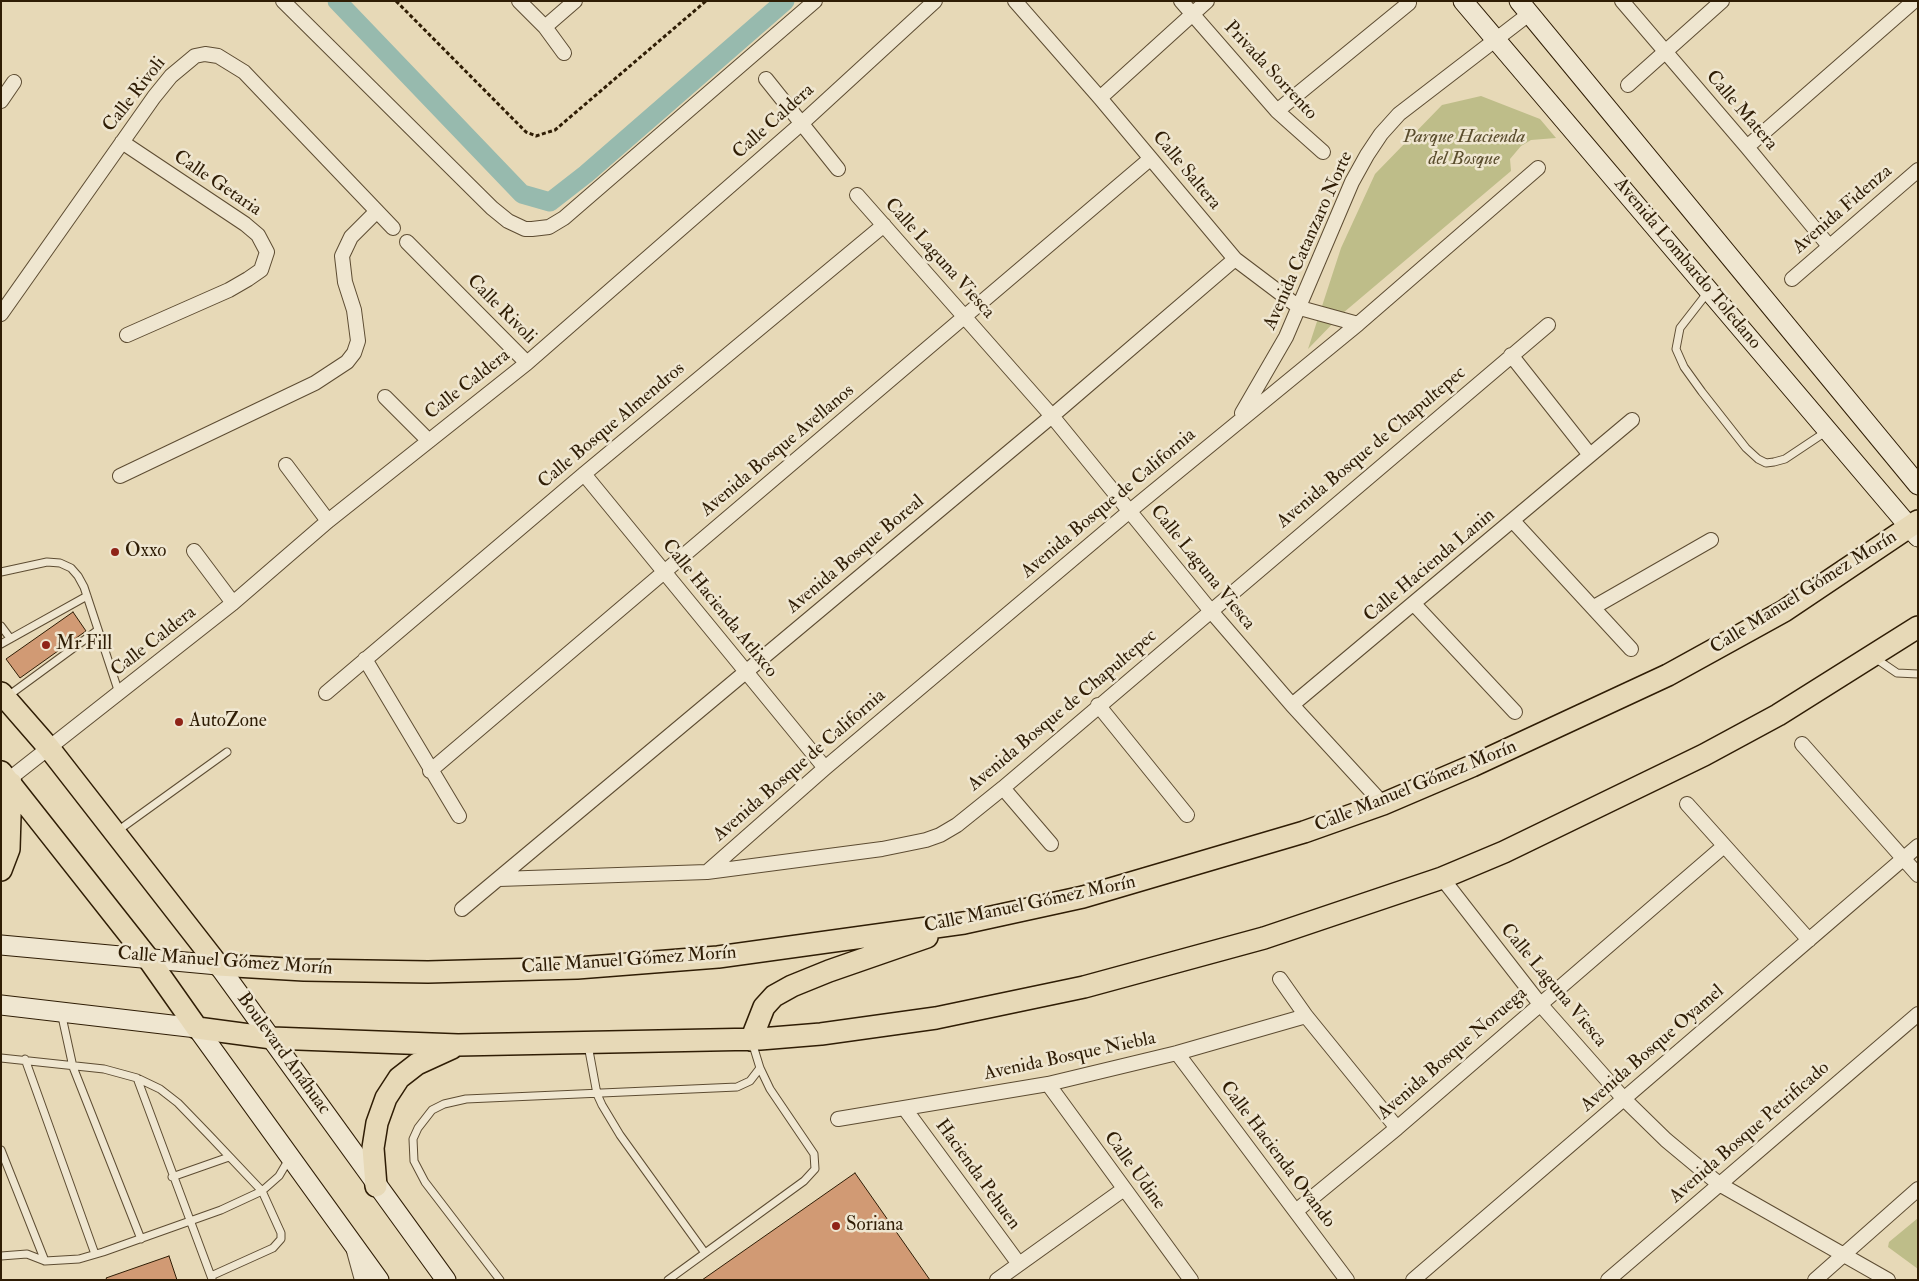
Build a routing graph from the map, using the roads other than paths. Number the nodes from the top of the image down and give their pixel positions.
1 (283, 1) edge
2 (520, 1) edge
3 (575, 1) edge
4 (816, 1) edge
5 (935, 1) edge
6 (1015, 1) edge
7 (1181, 1) edge
8 (1207, 1) edge
9 (1463, 1) edge
10 (1622, 1) edge
11 (1722, 1) edge
12 (1914, 1) edge
13 (1409, 4) dead end
14 (1524, 8) edge
15 (1192, 15) junction
16 (545, 27) junction
17 (1496, 40) junction
18 (1665, 52) junction
19 (564, 53) dead end
20 (766, 79) dead end
21 (14, 82) dead end
22 (1628, 85) dead end
23 (1100, 98) junction
24 (1, 101) edge
25 (1277, 111) junction
26 (802, 123) junction
27 (122, 142) junction
28 (1747, 147) junction
29 (1323, 152) dead end
30 (1150, 160) junction
31 (1538, 168) dead end
32 (838, 169) dead end
33 (1918, 170) edge
34 (857, 195) dead end
35 (376, 212) junction
36 (884, 225) junction
37 (393, 228) dead end
38 (407, 242) dead end
39 (1829, 246) junction
40 (1235, 259) junction
41 (1792, 279) dead end
42 (1710, 290) junction
43 (1300, 308) junction
44 (1, 314) edge
45 (966, 316) junction
46 (1358, 324) junction
47 (1548, 326) dead end
48 (126, 335) dead end
49 (1511, 355) junction
50 (527, 362) junction
51 (385, 397) dead end
52 (1052, 416) junction
53 (1632, 420) dead end
54 (1235, 424) junction
55 (1828, 430) junction
56 (428, 440) junction
57 (1590, 455) junction
58 (286, 464) dead end
59 (584, 474) junction
60 (120, 476) dead end
61 (1918, 484) edge
62 (1131, 510) junction
63 (328, 521) junction
64 (1513, 521) junction
65 (1915, 528) edge
66 (1711, 540) dead end
67 (194, 552) dead end
68 (1, 572) edge
69 (665, 573) junction
70 (87, 596) junction
71 (233, 603) junction
72 (1414, 604) junction
73 (1594, 607) junction
74 (1210, 610) junction
75 (1, 626) edge
76 (1918, 627) edge
77 (98, 630) junction
78 (10, 638) junction
79 (1, 644) edge
80 (1631, 649) dead end
81 (1873, 656) junction
82 (365, 659) junction
83 (745, 671) junction
84 (1918, 674) edge
85 (326, 693) dead end
86 (119, 694) junction
87 (3, 695) edge
88 (1098, 705) junction
89 (1292, 705) junction
90 (1515, 712) dead end
91 (1802, 744) dead end
92 (49, 748) junction
93 (227, 752) dead end
94 (825, 768) junction
95 (430, 771) junction
96 (7, 778) edge
97 (1003, 788) junction
98 (1383, 804) junction
99 (1687, 804) dead end
100 (1187, 815) dead end
101 (458, 816) dead end
102 (116, 832) junction
103 (1051, 844) dead end
104 (1724, 846) junction
105 (1918, 846) edge
106 (1903, 858) junction
107 (1, 870) edge
108 (707, 872) junction
109 (1918, 875) edge
110 (1442, 878) junction
111 (499, 879) junction
112 (462, 908) dead end
113 (964, 923) junction
114 (1809, 940) junction
115 (1, 944) edge
116 (147, 958) junction
117 (218, 965) junction
118 (1280, 979) dead end
119 (1540, 1004) junction
120 (1, 1005) edge
121 (60, 1012) junction
122 (1918, 1014) edge
123 (1306, 1016) junction
124 (197, 1028) junction
125 (272, 1038) junction
126 (751, 1040) junction
127 (588, 1043) junction
128 (458, 1045) junction
129 (1177, 1053) junction
130 (1, 1058) edge
131 (25, 1059) junction
132 (74, 1067) junction
133 (760, 1068) junction
134 (137, 1078) junction
135 (1048, 1084) junction
136 (597, 1094) junction
137 (1624, 1099) junction
138 (905, 1110) junction
139 (838, 1119) dead end
140 (1396, 1128) junction
141 (1, 1150) edge
142 (291, 1157) junction
143 (229, 1158) junction
144 (172, 1177) junction
145 (1719, 1184) junction
146 (376, 1186) junction
147 (1124, 1189) junction
148 (1918, 1189) edge
149 (262, 1191) junction
150 (1296, 1211) junction
151 (189, 1222) junction
152 (141, 1239) junction
153 (350, 1239) junction
154 (705, 1253) junction
155 (95, 1254) junction
156 (1844, 1255) junction
157 (1, 1256) edge
158 (45, 1261) junction
159 (1019, 1264) junction
160 (212, 1278) edge
161 (362, 1280) edge
162 (379, 1280) edge
163 (446, 1280) edge
164 (500, 1280) edge
165 (668, 1280) edge
166 (998, 1280) edge
167 (1191, 1280) edge
168 (1347, 1280) edge
169 (1413, 1280) edge
170 (1608, 1280) edge
171 (1814, 1280) edge
172 (1888, 1280) edge

1 - 4 street
2 - 16 street
3 - 16 street
5 - 26 street, Calle Caldera
6 - 23 street, Calle Saltera
7 - 15 street, Privada Sorrento
8 - 15 street
9 - 17 main road, Avenida Lombardo Toledano
10 - 18 street, Calle Matera
11 - 18 street
12 - 28 street
13 - 25 street
14 - 17 street, Avenida Catanzaro Norte
14 - 61 main road, Avenida Lombardo Toledano
15 - 23 street
15 - 25 street, Privada Sorrento
16 - 19 street
17 - 42 main road, Avenida Lombardo Toledano
17 - 43 street, Avenida Catanzaro Norte
18 - 22 street
18 - 28 street, Calle Matera
20 - 26 street
21 - 24 street
23 - 30 street, Calle Saltera
25 - 29 street, Privada Sorrento
26 - 32 street
26 - 50 street, Calle Caldera
27 - 35 street, Calle Rivoli
27 - 44 street, Calle Rivoli
27 - 48 street, Calle Getaria
28 - 39 street, Calle Matera
30 - 40 street, Calle Saltera
30 - 45 street, Avenida Bosque Avellanos
31 - 46 street, Avenida Bosque de California
33 - 39 street, Avenida Fidenza
34 - 36 street, Calle Laguna Viesca
35 - 37 street, Calle Rivoli
35 - 60 street
36 - 45 street, Calle Laguna Viesca
36 - 59 street, Calle Bosque Almendros
38 - 50 street, Calle Rivoli
39 - 41 street, Avenida Fidenza
40 - 43 street, Calle Saltera
40 - 52 street, Avenida Bosque Boreal
42 - 55 main road, Avenida Lombardo Toledano
42 - 55 lane
43 - 46 street, Calle Saltera
43 - 54 street, Avenida Catanzaro Norte
45 - 52 street, Calle Laguna Viesca
45 - 69 street, Avenida Bosque Avellanos
46 - 54 street, Avenida Bosque de California
47 - 49 street, Avenida Bosque de Chapultepec
49 - 57 street
49 - 74 street, Avenida Bosque de Chapultepec
50 - 56 street, Calle Caldera
51 - 56 street
52 - 62 street, Calle Laguna Viesca
52 - 83 street, Avenida Bosque Boreal
53 - 57 street, Calle Hacienda Lanin
54 - 62 street, Avenida Bosque de California
55 - 65 main road, Avenida Lombardo Toledano
56 - 63 street, Calle Caldera
57 - 64 street, Calle Hacienda Lanin
58 - 63 street
59 - 69 street, Calle Hacienda Atlixco
59 - 82 street, Calle Bosque Almendros
62 - 74 street, Calle Laguna Viesca
62 - 94 street, Avenida Bosque de California
63 - 71 street, Calle Caldera
64 - 72 street, Calle Hacienda Lanin
64 - 73 street
65 - 98 main road, Calle Manuel Gómez Morín
66 - 73 street
67 - 71 street
68 - 70 lane
69 - 83 street, Calle Hacienda Atlixco
69 - 95 street, Avenida Bosque Avellanos
70 - 77 lane
70 - 78 lane
71 - 86 street, Calle Caldera
72 - 89 street, Calle Hacienda Lanin
72 - 90 street
73 - 80 street
74 - 88 street, Avenida Bosque de Chapultepec
74 - 89 street, Calle Laguna Viesca
75 - 78 lane
76 - 81 main road
77 - 86 lane
77 - 87 lane
78 - 79 lane
81 - 84 lane
81 - 110 main road
82 - 85 street, Calle Bosque Almendros
82 - 95 street
83 - 94 street, Calle Hacienda Atlixco
83 - 111 street, Avenida Bosque Boreal
86 - 92 street, Calle Caldera
87 - 92 main road, Boulevard Anáhuac
88 - 97 street, Avenida Bosque de Chapultepec
88 - 100 street
89 - 98 street, Calle Laguna Viesca
91 - 106 street
92 - 96 street, Calle Caldera
92 - 102 main road, Boulevard Anáhuac
93 - 102 lane
94 - 108 street, Avenida Bosque de California
95 - 101 street
96 - 107 main road
96 - 116 main road
97 - 103 street
97 - 108 street, Avenida Bosque de Chapultepec
98 - 113 main road, Calle Manuel Gómez Morín
99 - 104 street
102 - 117 main road, Boulevard Anáhuac
104 - 114 street
104 - 119 street, Avenida Bosque Noruega
105 - 106 street, Avenida Bosque Oyamel
106 - 109 street
106 - 114 street, Avenida Bosque Oyamel
108 - 111 street, Avenida Bosque de Chapultepec
110 - 119 street, Calle Laguna Viesca
110 - 126 main road
111 - 112 street, Avenida Bosque Boreal
113 - 117 main road, Calle Manuel Gómez Morín
113 - 126 main road
114 - 137 street, Avenida Bosque Oyamel
115 - 116 main road, Calle Manuel Gómez Morín
116 - 117 main road, Calle Manuel Gómez Morín
116 - 124 main road
117 - 125 main road, Boulevard Anáhuac
118 - 123 street
119 - 137 street, Calle Laguna Viesca
119 - 140 street, Avenida Bosque Noruega
120 - 121 main road
121 - 124 main road
121 - 132 lane
122 - 145 street, Avenida Bosque Petrificado
123 - 129 street, Avenida Bosque Niebla
123 - 140 street
124 - 125 main road
124 - 142 main road
125 - 128 main road
125 - 146 main road, Boulevard Anáhuac
126 - 127 main road
126 - 133 lane
127 - 128 main road
127 - 136 lane
128 - 146 main road
129 - 135 street, Avenida Bosque Niebla
129 - 150 street, Calle Hacienda Ovando
130 - 131 lane
131 - 132 lane
131 - 155 lane
132 - 134 lane
132 - 152 lane
133 - 136 lane
133 - 154 lane
134 - 143 lane
134 - 144 lane
135 - 138 street, Avenida Bosque Niebla
135 - 147 street, Calle Udine
136 - 154 lane
136 - 164 lane
137 - 145 street, Calle Laguna Viesca
137 - 169 street, Avenida Bosque Oyamel
138 - 139 street, Avenida Bosque Niebla
138 - 159 street, Hacienda Pehuen
140 - 150 street, Avenida Bosque Noruega
141 - 158 lane
142 - 149 lane
142 - 153 main road
143 - 144 lane
143 - 149 lane
144 - 151 lane
145 - 156 street, Calle Laguna Viesca
145 - 170 street, Avenida Bosque Petrificado
146 - 163 main road, Boulevard Anáhuac
147 - 159 street
147 - 167 street, Calle Udine
148 - 156 street
149 - 151 lane
149 - 160 lane
150 - 168 street, Calle Hacienda Ovando
151 - 152 lane
151 - 160 lane
152 - 155 lane
153 - 161 street
153 - 162 main road
154 - 165 lane
155 - 158 lane
156 - 171 street
156 - 172 street, Calle Laguna Viesca
157 - 158 lane
159 - 166 street

